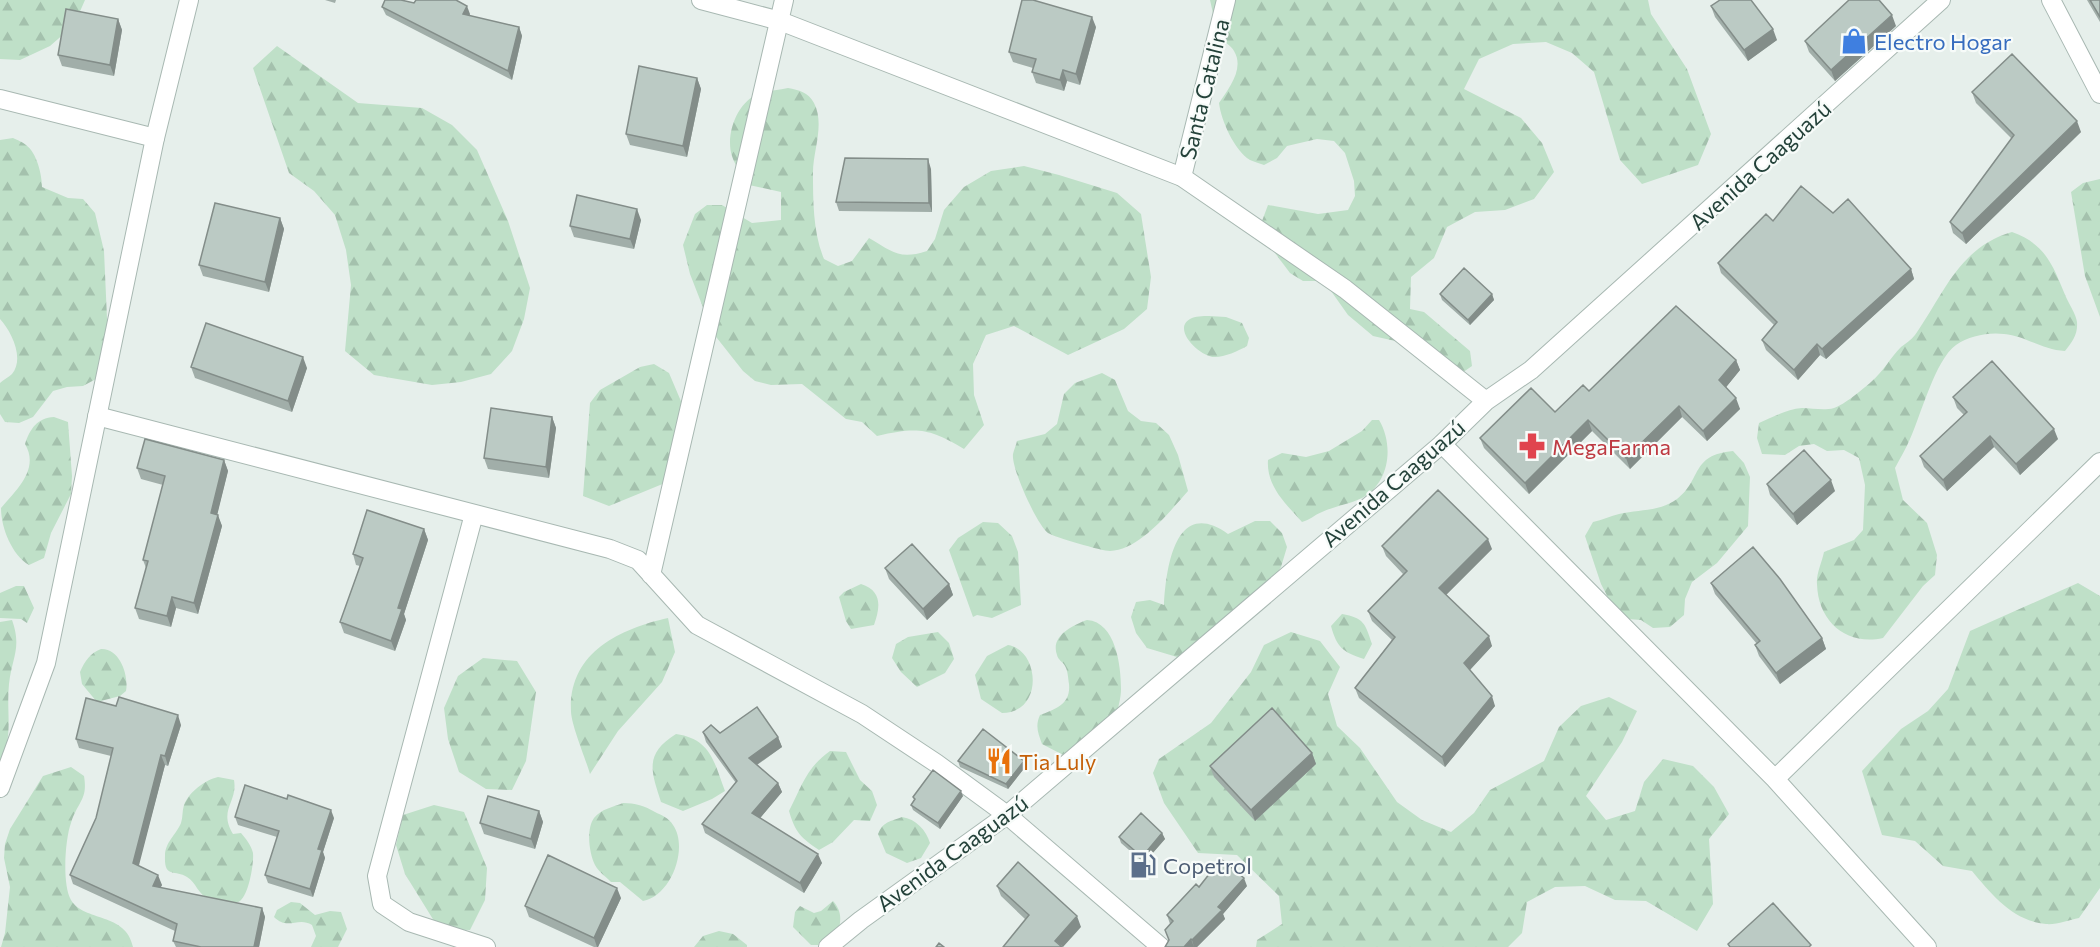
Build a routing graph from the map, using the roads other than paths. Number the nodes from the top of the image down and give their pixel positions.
1 (189, 0) edge
2 (701, 0) edge
3 (784, 0) edge
4 (1226, 0) edge
5 (1941, 0) edge
6 (2051, 0) edge
7 (780, 21) junction
8 (2100, 94) edge
9 (0, 99) edge
10 (155, 138) junction
11 (1182, 177) junction
12 (1486, 400) junction
13 (97, 416) junction
14 (1442, 444) junction
15 (2100, 462) edge
16 (474, 514) junction
17 (651, 575) junction
18 (1775, 779) junction
19 (0, 788) edge
20 (1007, 815) junction
21 (486, 947) edge
22 (828, 947) edge
23 (1161, 947) edge
24 (1927, 947) edge

1 - 10 street
2 - 7 street
3 - 7 street
4 - 11 street, Santa Catalina
5 - 12 street, Avenida Caaguazú
6 - 8 street
7 - 11 street
7 - 17 street
9 - 10 street
10 - 13 street
11 - 12 street
12 - 14 street, Avenida Caaguazú
13 - 16 street
13 - 19 street
14 - 18 street
14 - 20 street, Avenida Caaguazú
15 - 18 street
16 - 17 street
16 - 21 street
17 - 20 street
18 - 24 street
20 - 22 street, Avenida Caaguazú
20 - 23 street

